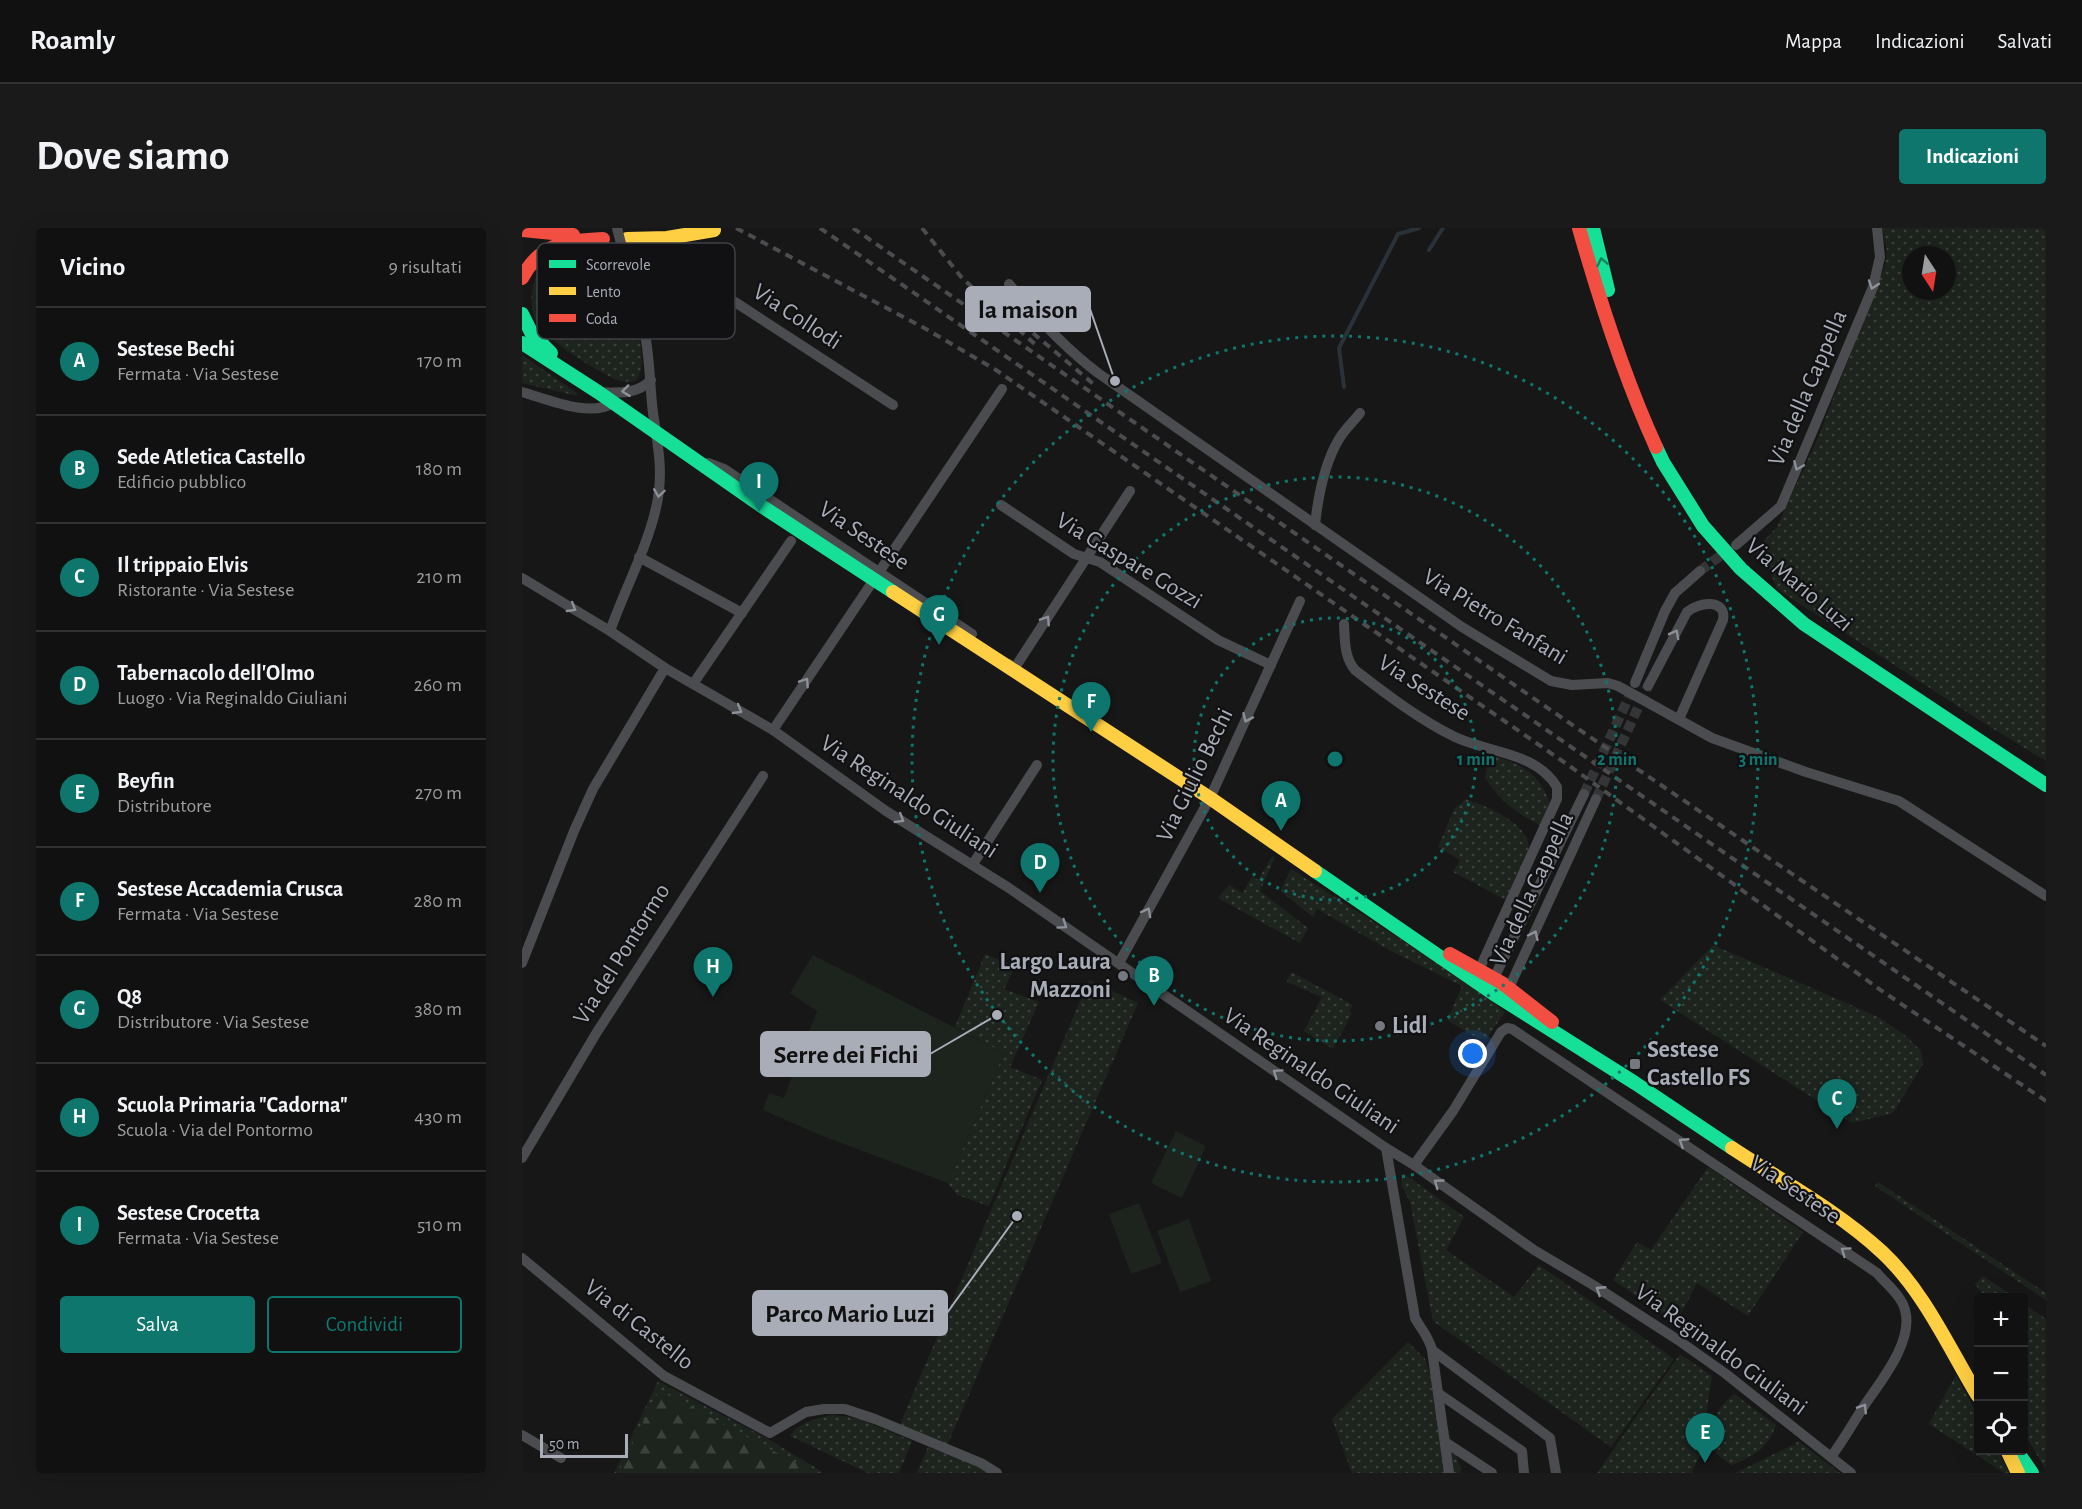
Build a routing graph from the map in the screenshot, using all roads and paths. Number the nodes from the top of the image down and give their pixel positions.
1 (1579, 228) edge
2 (1593, 228) edge
3 (1877, 228) edge
4 (522, 230) edge
5 (714, 230) dead end
6 (615, 236) edge
7 (561, 243) edge
8 (537, 255) edge
9 (522, 278) edge
10 (1009, 284) dead end
11 (735, 302) edge
12 (522, 314) edge
13 (1615, 338) junction
14 (646, 339) edge
15 (526, 347) edge
16 (651, 380) junction
17 (581, 382) junction
18 (1002, 389) dead end
19 (598, 392) junction
20 (522, 393) edge
21 (613, 403) junction
22 (893, 405) dead end
23 (1360, 413) dead end
24 (658, 435) junction
25 (1130, 491) dead end
26 (1001, 505) dead end
27 (1315, 525) junction
28 (791, 541) dead end
29 (1736, 544) tunnel mouth
30 (639, 557) junction
31 (1086, 558) junction
32 (1700, 571) tunnel mouth
33 (876, 575) junction
34 (522, 578) edge
35 (1300, 601) dead end
36 (742, 613) junction
37 (1344, 624) dead end
38 (610, 631) junction
39 (1270, 665) junction
40 (665, 668) junction
41 (1014, 669) junction
42 (1635, 683) tunnel mouth
43 (693, 684) junction
44 (1648, 686) tunnel mouth
45 (1679, 719) junction
46 (773, 730) junction
47 (1037, 765) dead end
48 (763, 776) dead end
49 (2046, 785) edge
50 (1584, 794) tunnel mouth
51 (1210, 798) junction
52 (1596, 800) tunnel mouth
53 (973, 864) junction
54 (2046, 896) edge
55 (1356, 900) junction
56 (522, 963) edge
57 (1119, 963) junction
58 (1449, 964) junction
59 (1479, 970) junction
60 (1501, 984) junction
61 (1541, 1024) junction
62 (1507, 1028) joint
63 (1600, 1062) junction
64 (1386, 1149) junction
65 (522, 1158) edge
66 (1414, 1166) junction
67 (522, 1258) edge
68 (1432, 1350) junction
69 (1974, 1389) edge
70 (1438, 1393) junction
71 (522, 1435) edge
72 (1445, 1442) junction
73 (2009, 1455) edge
74 (2019, 1455) edge
75 (1831, 1457) junction
76 (561, 1458) dead end
77 (997, 1473) edge
78 (1449, 1473) edge
79 (1492, 1473) edge
80 (1524, 1473) edge
81 (1556, 1473) edge
82 (1851, 1473) edge
83 (2018, 1473) edge
84 (2032, 1473) edge

1 - 13 main road, Via Mario Luzi
13 -> 2 main road, Via Mario Luzi
3 -> 29 street, Via della Cappella
4 - 6 main road
5 - 6 main road
6 - 7 main road
8 - 9 main road
10 - 27 street, Via Pietro Fanfani
11 - 22 street, Via Collodi
12 - 17 main road
13 - 49 main road, Via Mario Luzi
14 - 16 street
15 - 17 main road, Via Sestese
16 -> 19 street
16 - 24 street
17 - 19 main road, Via Sestese
18 - 33 street
19 - 21 main road, Via Sestese
20 - 21 street
21 - 24 main road, Via Sestese
23 - 27 street
24 -> 30 street
24 - 33 main road, Via Sestese
25 - 31 street
26 - 31 street, Via Gaspare Gozzi
27 - 45 street, Via Pietro Fanfani
28 - 36 street
30 - 36 street
30 - 38 street
31 - 39 street, Via Gaspare Gozzi
41 -> 31 street
32 - 42 street
33 - 41 main road, Via Sestese
46 -> 33 street
34 -> 38 street, Via Reginaldo Giuliani
35 - 39 street, Via Giulio Bechi
36 - 43 street
37 - 59 street, Via Sestese
38 - 40 street, Via Reginaldo Giuliani
39 -> 51 street, Via Giulio Bechi
40 - 43 street, Via Reginaldo Giuliani
40 - 56 street
41 - 51 main road, Via Sestese
43 -> 46 street, Via Reginaldo Giuliani
44 -> 45 street
45 - 54 street, Via Pietro Fanfani
46 -> 53 street, Via Reginaldo Giuliani
47 - 53 street
48 - 65 street, Via del Pontormo
50 - 60 street, Via della Cappella
51 - 55 main road, Via Sestese
57 -> 51 street, Via Giulio Bechi
60 -> 52 street, Via della Cappella
53 -> 57 street, Via Reginaldo Giuliani
55 - 58 main road, Via Sestese
55 - 59 main road, Via Sestese
64 -> 57 street, Via Reginaldo Giuliani
58 - 60 street, Via della Cappella
58 - 61 main road, Via Sestese
59 - 60 main road, Via Sestese
60 - 61 street, Via della Cappella
60 - 63 main road, Via Sestese
61 - 63 main road, Via Sestese
62 - 66 street, Via Reginaldo Giuliani
75 -> 62 street, Via Sestese
63 - 69 main road, Via Sestese
64 - 66 street, Via Reginaldo Giuliani
64 - 68 street
75 -> 66 street, Via Reginaldo Giuliani
67 - 77 street, Via di Castello
68 - 70 street
68 - 81 street
70 - 72 street
70 - 80 street
71 - 76 street
72 - 78 street
72 - 79 street
73 - 83 main road
74 - 84 main road
75 - 82 street, Via Reginaldo Giuliani

